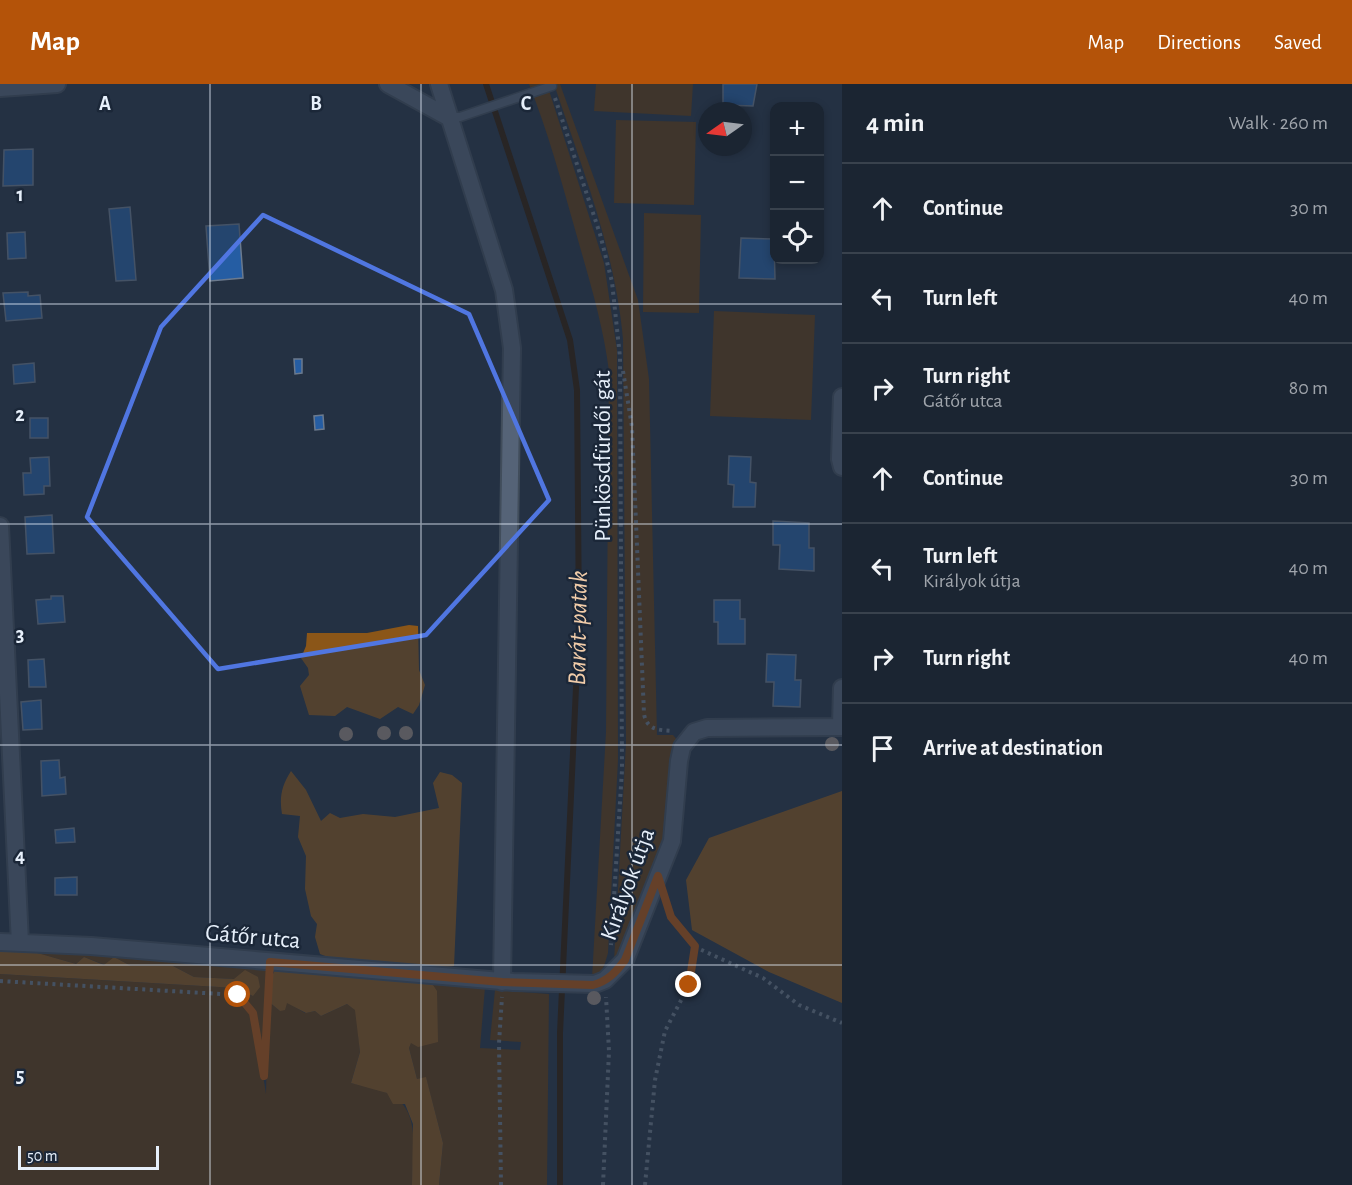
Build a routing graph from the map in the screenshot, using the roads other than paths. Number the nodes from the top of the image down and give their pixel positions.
1 (42, 84) edge
2 (57, 84) edge
3 (388, 84) edge
4 (439, 84) edge
5 (552, 86) road end
6 (0, 88) edge
7 (448, 117) junction
8 (842, 397) edge
9 (842, 467) edge
10 (0, 526) edge
11 (842, 688) edge
12 (842, 727) edge
13 (0, 942) edge
14 (20, 943) junction
15 (508, 982) junction
16 (599, 983) joint

1 - 2 street
1 - 6 street
3 - 7 street
4 - 7 street
5 - 7 lane
7 - 15 street
8 - 9 street
10 - 14 street
11 - 12 street
12 - 16 street, Királyok útja
13 - 14 street, Gátőr utca
14 - 15 street, Gátőr utca
15 - 16 street, Gátőr utca

